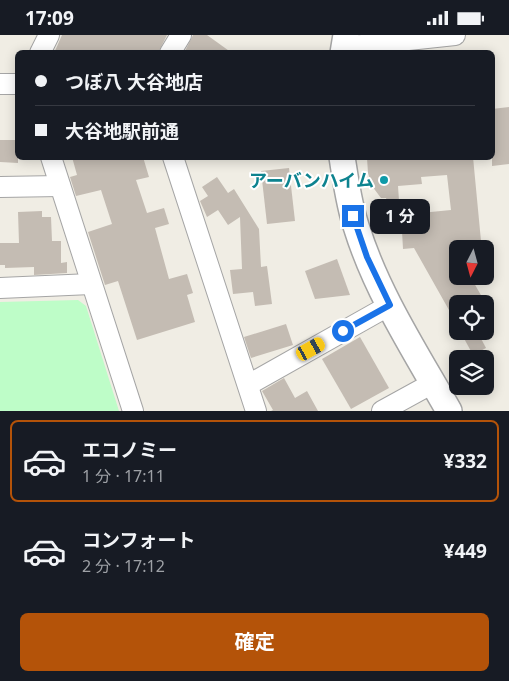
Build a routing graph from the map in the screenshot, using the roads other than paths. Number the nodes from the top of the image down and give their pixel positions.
1 (49, 35) edge
2 (181, 35) edge
3 (455, 35) edge
4 (344, 45) edge
5 (42, 50) edge
6 (172, 50) edge
7 (0, 84) edge
8 (15, 84) edge
9 (51, 160) edge
10 (174, 160) edge
11 (343, 160) edge
12 (60, 186) junction
13 (0, 187) edge
14 (91, 284) junction
15 (0, 288) edge
16 (390, 305) junction
17 (433, 383) junction
18 (248, 385) junction
19 (133, 411) edge
20 (256, 411) edge
21 (382, 411) edge
22 (449, 411) edge

1 - 5 street
2 - 6 street
3 - 4 street
7 - 8 street
9 - 12 street
10 - 18 street
11 - 16 street
12 - 13 street
12 - 14 street
14 - 15 street
14 - 19 street
16 - 17 street
16 - 18 street
17 - 21 street
17 - 22 street
18 - 20 street

